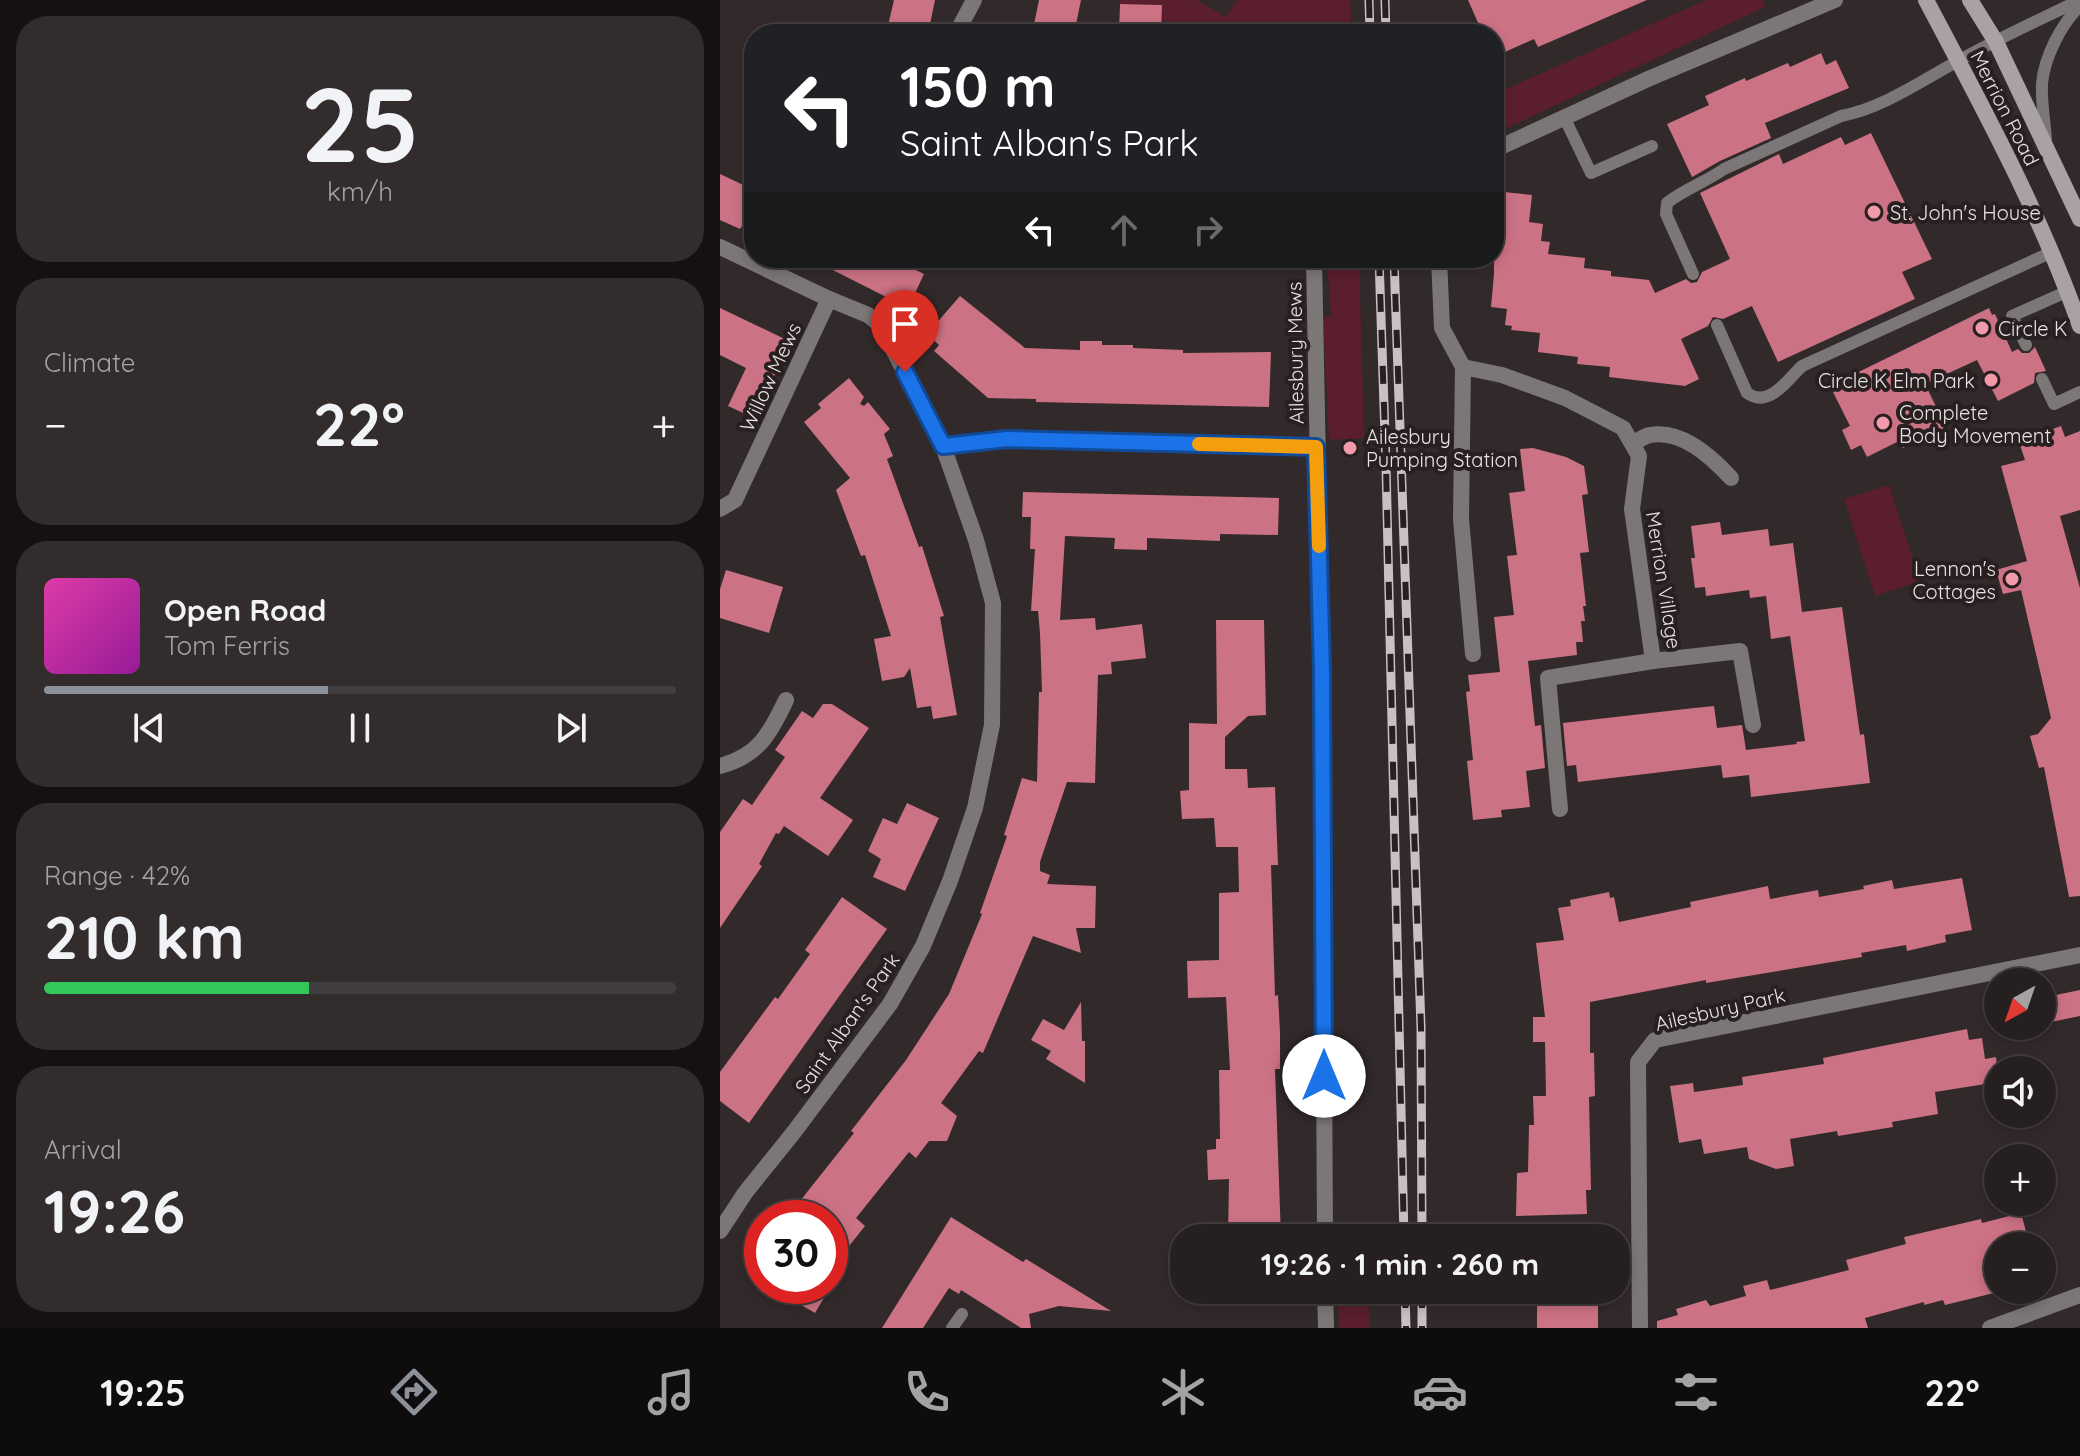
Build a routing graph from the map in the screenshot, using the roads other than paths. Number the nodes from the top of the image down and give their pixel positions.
1 (974, 0) edge
2 (1835, 0) edge
3 (1926, 0) edge
4 (1970, 0) edge
5 (2080, 3) edge
6 (961, 24) edge
7 (1996, 42) junction
8 (1958, 60) junction
9 (1565, 119) junction
10 (1504, 146) edge
11 (1652, 146) dead end
12 (2046, 146) junction
13 (2080, 219) edge
14 (720, 247) edge
15 (2052, 252) junction
16 (744, 258) edge
17 (764, 268) edge
18 (1314, 268) edge
19 (1439, 268) edge
20 (1693, 274) dead end
21 (2068, 291) junction
22 (829, 299) junction
23 (1717, 325) dead end
24 (2080, 326) edge
25 (2026, 345) dead end
26 (1463, 367) junction
27 (2042, 379) dead end
28 (2080, 392) edge
29 (1633, 444) junction
30 (943, 446) junction
31 (1316, 447) junction
32 (1731, 478) dead end
33 (720, 509) edge
34 (1473, 654) dead end
35 (1653, 661) junction
36 (786, 700) dead end
37 (1753, 725) dead end
38 (720, 766) edge
39 (1560, 809) dead end
40 (2080, 955) edge
41 (1325, 1224) edge
42 (720, 1231) edge
43 (2080, 1295) edge
44 (1325, 1304) edge
45 (962, 1314) dead end
46 (952, 1328) edge
47 (1326, 1328) edge
48 (1640, 1328) edge
49 (1990, 1328) edge

1 - 6 street
2 - 9 street
3 - 8 main road, Merrion Road
4 - 7 main road, Merrion Road
5 - 7 lane
5 - 12 lane
7 - 8 lane
7 - 12 main road, Merrion Road
8 - 15 main road, Merrion Road
8 - 20 lane
9 - 10 street
9 - 11 lane
12 - 13 main road, Merrion Road
14 - 16 street, Saint Alban's Park
15 - 21 main road, Merrion Road
15 - 23 lane
17 - 22 street, Saint Alban's Park
18 - 31 street, Ailesbury Mews
19 - 26 street
21 - 24 main road, Merrion Road
21 - 25 lane
22 - 30 street, Saint Alban's Park
22 - 33 street, Willow Mews
26 - 29 street
26 - 34 street
27 - 28 lane
29 - 32 street
29 - 35 street, Merrion Village
30 - 31 street
30 - 42 street, Saint Alban's Park
31 - 41 street, Ailesbury Mews
35 - 37 street, Merrion Village
35 - 39 street
36 - 38 street
40 - 48 street, Ailesbury Park
43 - 49 street
44 - 47 street
45 - 46 lane

